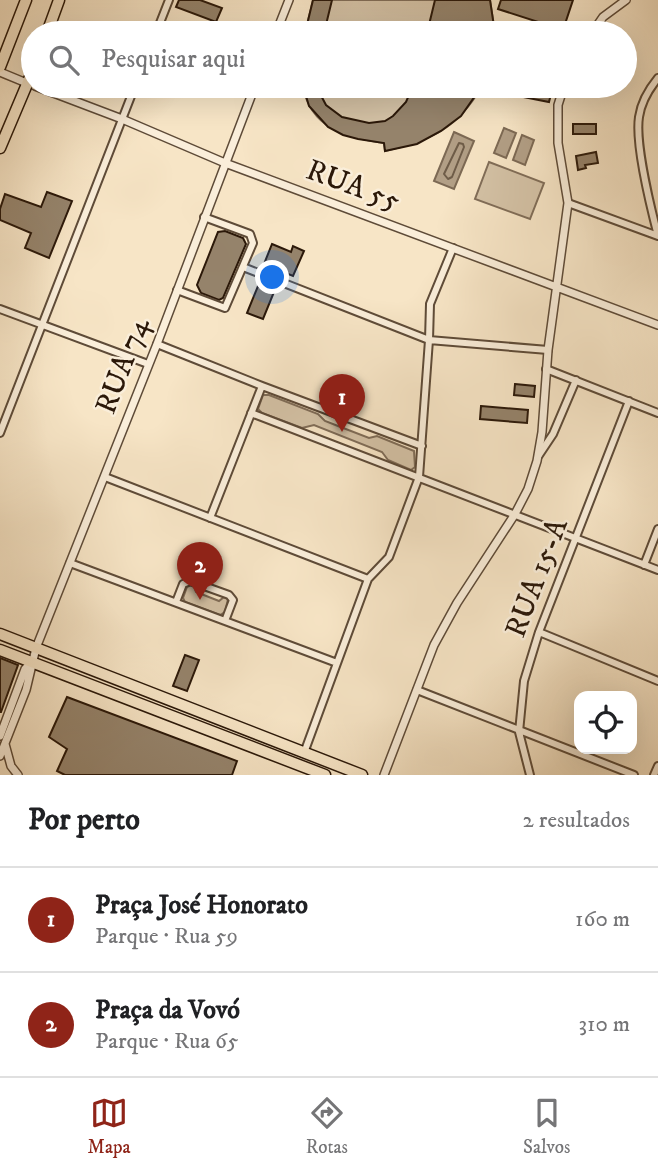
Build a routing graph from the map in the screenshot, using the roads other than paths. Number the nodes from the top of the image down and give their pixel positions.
1 (26, 0) edge
2 (59, 0) edge
3 (169, 0) edge
4 (289, 0) edge
5 (626, 0) edge
6 (51, 21) edge
7 (161, 21) edge
8 (281, 21) edge
9 (600, 21) edge
10 (0, 67) edge
11 (0, 72) edge
12 (658, 78) edge
13 (21, 81) edge
14 (25, 98) edge
15 (66, 98) edge
16 (130, 98) edge
17 (250, 98) edge
18 (560, 98) edge
19 (122, 119) junction
20 (0, 148) edge
21 (225, 163) junction
22 (568, 203) junction
23 (204, 218) junction
24 (658, 236) edge
25 (453, 248) junction
26 (243, 267) junction
27 (557, 285) junction
28 (177, 290) junction
29 (0, 309) edge
30 (41, 324) junction
31 (658, 325) edge
32 (429, 340) junction
33 (157, 344) junction
34 (548, 350) junction
35 (148, 364) junction
36 (546, 369) junction
37 (576, 380) junction
38 (262, 386) junction
39 (629, 401) junction
40 (658, 413) edge
41 (251, 414) junction
42 (0, 433) edge
43 (422, 446) junction
44 (537, 457) junction
45 (105, 477) junction
46 (419, 477) junction
47 (515, 514) junction
48 (210, 518) junction
49 (658, 529) edge
50 (576, 540) junction
51 (70, 563) junction
52 (644, 565) junction
53 (658, 570) edge
54 (368, 579) junction
55 (176, 602) junction
56 (225, 621) junction
57 (539, 632) junction
58 (0, 634) edge
59 (36, 648) junction
60 (0, 650) edge
61 (31, 662) junction
62 (337, 663) junction
63 (658, 681) edge
64 (417, 690) junction
65 (519, 732) junction
66 (0, 736) edge
67 (5, 744) junction
68 (304, 753) junction
69 (0, 756) edge
70 (658, 765) edge
71 (18, 775) edge
72 (325, 775) edge
73 (362, 775) edge
74 (384, 775) edge
75 (530, 775) edge
76 (634, 775) edge
77 (654, 775) edge

1 - 10 main road
2 - 6 main road
3 - 7 street
4 - 8 street
5 - 9 street
11 - 13 street, RUA 55
12 - 24 street
14 - 20 main road
15 - 19 street, RUA 55
16 - 19 street
17 - 21 street, RUA 74
18 - 22 street
19 - 21 street, RUA 55
19 - 30 street
21 - 23 street, RUA 74
21 - 25 street, RUA 55
22 - 24 street
22 - 27 street
23 - 26 street
23 - 28 street, RUA 74
25 - 27 street, RUA 55
25 - 32 street
26 - 28 street
26 - 32 street
27 - 31 street, RUA 55
27 - 34 street
28 - 33 street, RUA 74
29 - 30 street
30 - 35 street
30 - 42 street
32 - 34 street
32 - 43 street
33 - 35 street, RUA 74
33 - 38 street
34 - 36 street
35 - 45 street, RUA 74
36 - 37 street
36 - 44 street
37 - 39 street
37 - 44 street
38 - 41 street
38 - 43 street
39 - 40 street
39 - 50 street, RUA 15-A
41 - 46 street
41 - 48 street
43 - 46 street
44 - 47 street
45 - 48 street
45 - 51 street, RUA 74
46 - 47 street
46 - 54 street
47 - 50 street
47 - 64 street
48 - 54 street
49 - 52 street
50 - 52 street
50 - 57 street, RUA 15-A
51 - 55 street
51 - 59 street, RUA 74
52 - 53 street
54 - 62 street
55 - 56 street
55 - 56 street
56 - 62 street
57 - 63 street
57 - 65 street, RUA 15-A
58 - 59 main road
59 - 61 street, RUA 74
59 - 68 main road
60 - 61 main road
61 - 66 street, RUA 74
61 - 67 street, RUA 74
61 - 72 main road
62 - 68 street
64 - 65 street
64 - 74 street
65 - 75 street, RUA 15-A
65 - 76 street
67 - 69 street, RUA 74
67 - 71 street
68 - 73 main road
70 - 77 street

